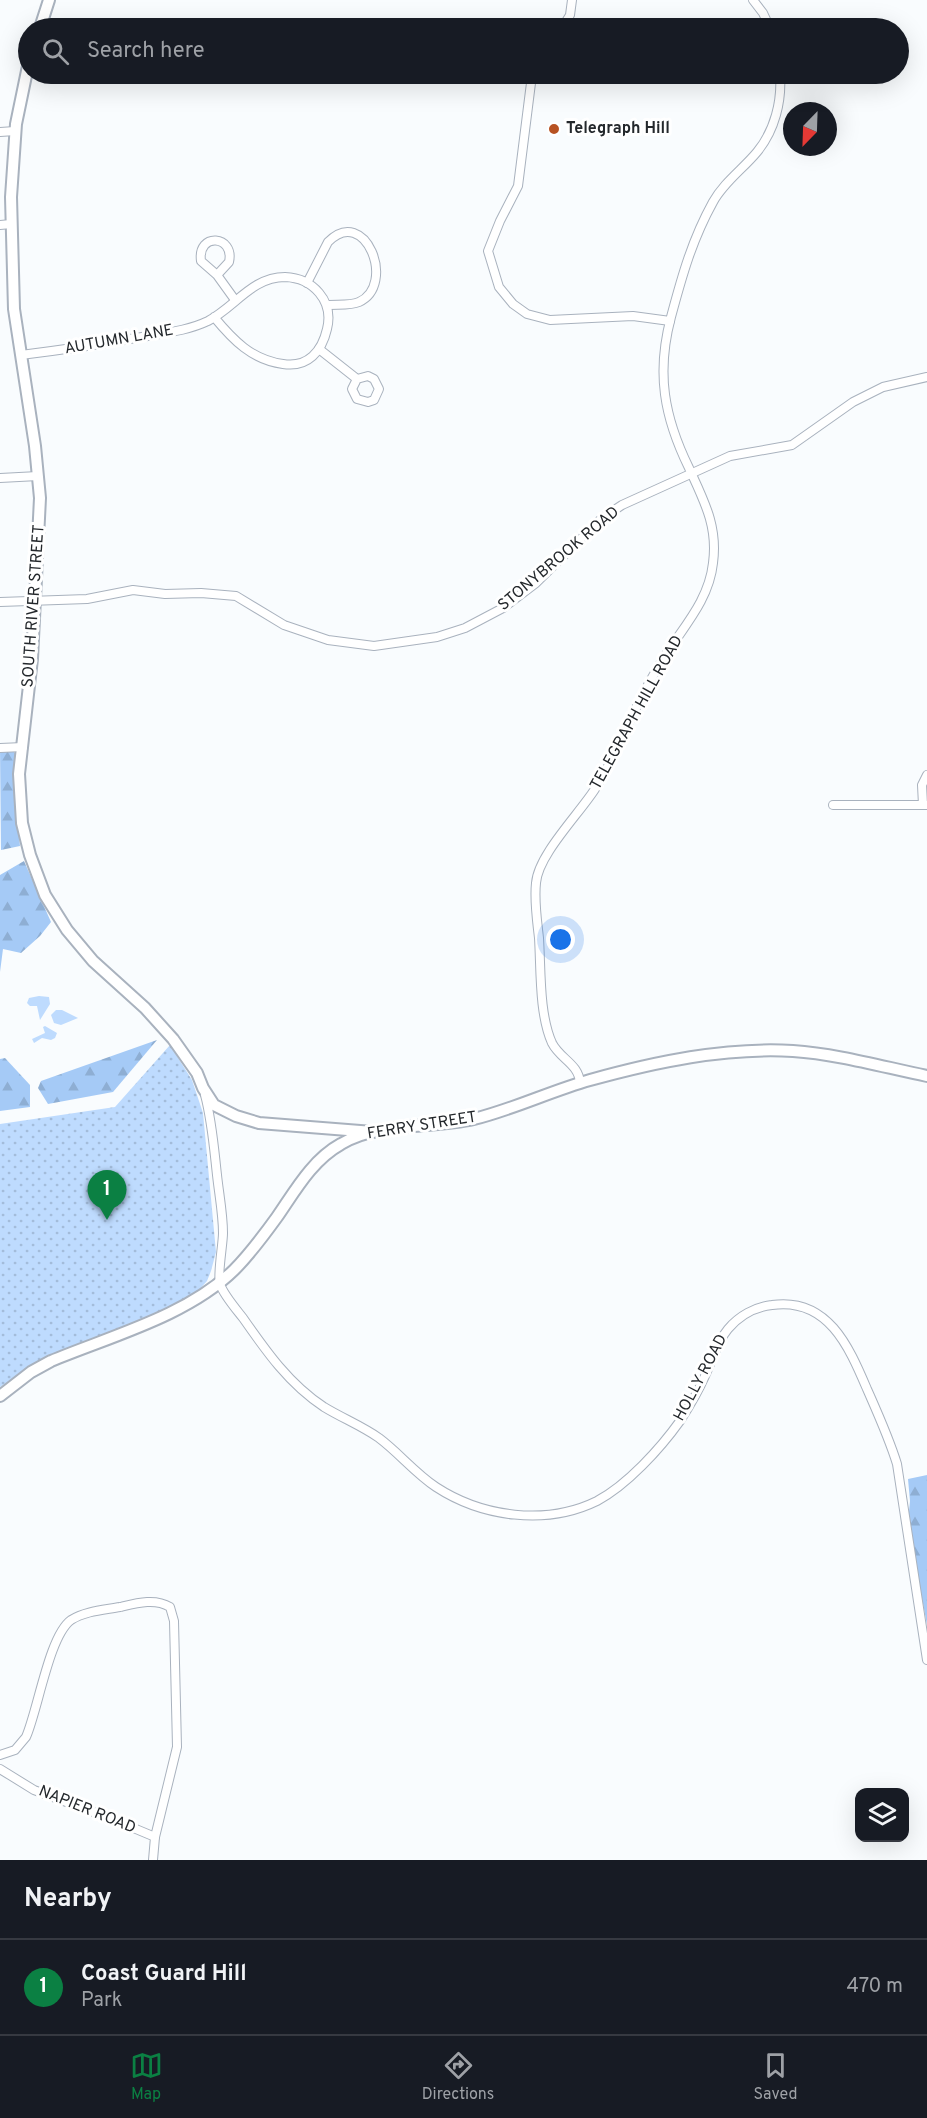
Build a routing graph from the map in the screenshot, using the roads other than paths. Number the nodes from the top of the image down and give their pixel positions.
1 (49, 0) edge
2 (572, 0) edge
3 (753, 0) edge
4 (43, 18) edge
5 (568, 18) edge
6 (765, 18) edge
7 (24, 84) edge
8 (531, 84) edge
9 (781, 84) edge
10 (15, 131) junction
11 (0, 132) edge
12 (5, 224) edge
13 (217, 275) junction
14 (307, 283) junction
15 (235, 300) junction
16 (327, 304) junction
17 (214, 317) junction
18 (670, 321) junction
19 (320, 349) junction
20 (21, 355) junction
21 (927, 377) edge
22 (357, 379) dead end
23 (692, 474) junction
24 (38, 476) junction
25 (0, 478) edge
26 (36, 600) junction
27 (0, 602) edge
28 (22, 747) junction
29 (0, 748) edge
30 (927, 775) edge
31 (833, 805) dead end
32 (925, 805) edge
33 (927, 1076) edge
34 (580, 1083) junction
35 (203, 1088) junction
36 (373, 1132) junction
37 (219, 1283) junction
38 (0, 1396) edge
39 (927, 1660) edge
40 (0, 1755) edge
41 (0, 1769) edge
42 (155, 1837) junction
43 (153, 1860) edge

1 - 4 street
2 - 5 street
3 - 6 street
7 - 10 street, SOUTH RIVER STREET
8 - 18 street
9 - 18 street, TELEGRAPH HILL ROAD
10 - 11 street
10 - 12 street, SOUTH RIVER STREET
12 - 20 street, SOUTH RIVER STREET
13 - 13 street
13 - 15 street
14 - 15 street, AUTUMN LANE
14 - 16 street
14 - 16 street
15 - 17 street, AUTUMN LANE
16 - 19 street
17 - 19 street
17 - 20 street, AUTUMN LANE
18 - 23 street, TELEGRAPH HILL ROAD
19 - 22 street
20 - 24 street, SOUTH RIVER STREET
21 - 23 street, STONYBROOK ROAD
23 - 26 street, STONYBROOK ROAD
23 - 34 street, TELEGRAPH HILL ROAD
24 - 25 street
24 - 26 street, SOUTH RIVER STREET
26 - 27 street, STONYBROOK ROAD
26 - 28 street, SOUTH RIVER STREET
28 - 29 street
28 - 35 street, SOUTH RIVER STREET
30 - 32 street
31 - 32 street
33 - 34 street, FERRY STREET
34 - 36 street, FERRY STREET
35 - 36 street, SOUTH RIVER STREET
35 - 37 street, SOUTH RIVER STREET
36 - 37 street, FERRY STREET
37 - 38 street, FERRY STREET
37 - 39 street, HOLLY ROAD
40 - 42 street
41 - 42 street, NAPIER ROAD
42 - 43 street, NAPIER ROAD

